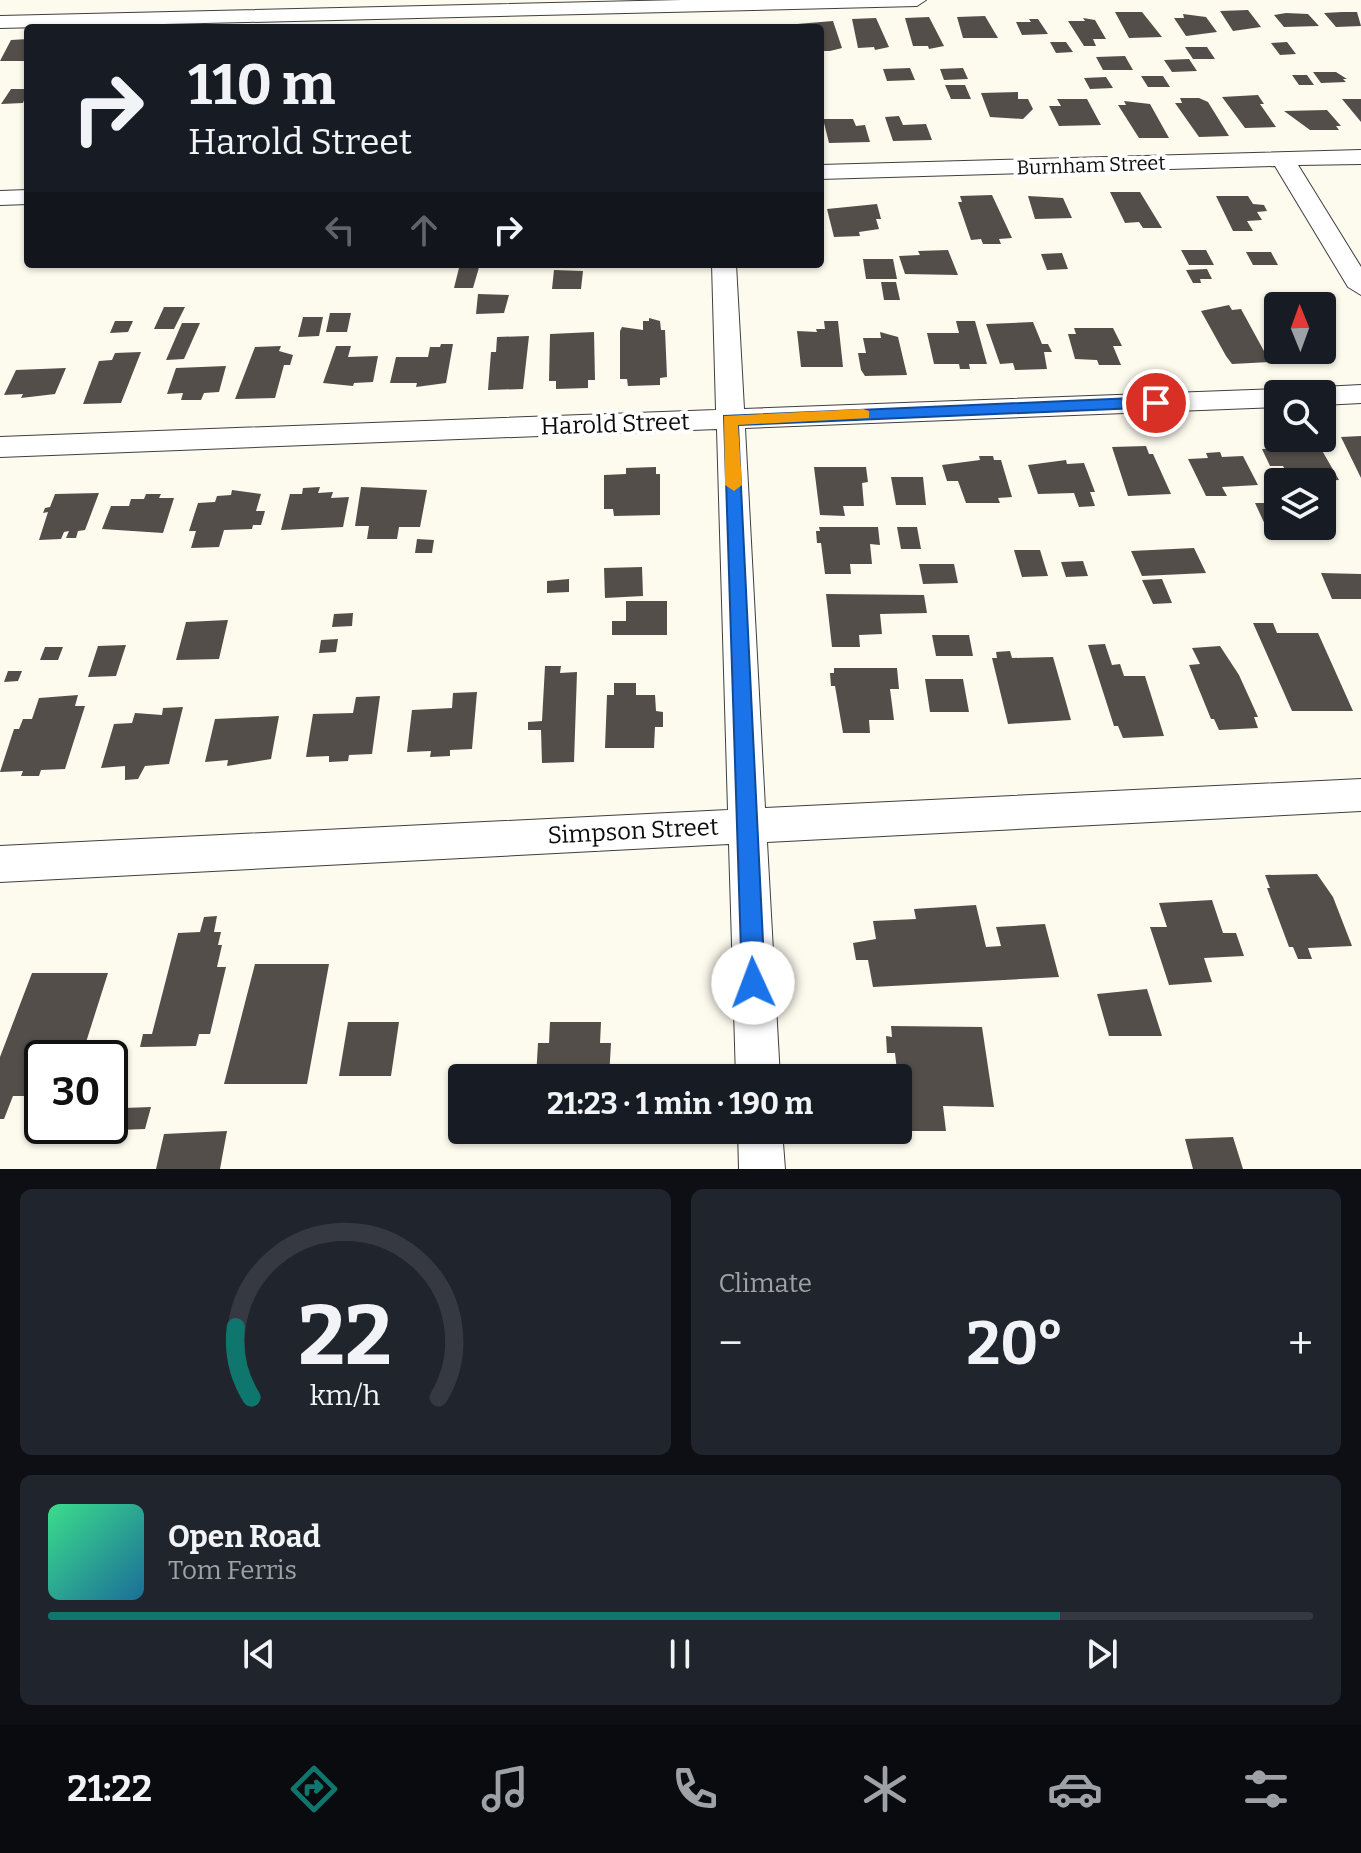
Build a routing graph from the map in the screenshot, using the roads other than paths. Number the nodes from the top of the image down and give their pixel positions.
1 (917, 0) edge
2 (699, 2) edge
3 (0, 22) edge
4 (702, 24) edge
5 (1361, 157) edge
6 (1283, 160) junction
7 (824, 172) edge
8 (24, 197) edge
9 (0, 198) edge
10 (724, 268) edge
11 (1361, 287) edge
12 (1361, 394) edge
13 (1336, 395) edge
14 (1264, 399) edge
15 (730, 420) junction
16 (0, 447) edge
17 (1361, 795) edge
18 (747, 825) junction
19 (0, 864) edge
20 (757, 1064) edge
21 (761, 1144) edge
22 (762, 1169) edge

1 - 2 street
2 - 3 street
2 - 4 street
5 - 6 street, Burnham Street
6 - 7 street, Burnham Street
6 - 11 street
8 - 9 street
10 - 15 street
12 - 13 street
14 - 15 street, Harold Street
15 - 16 street, Harold Street
15 - 18 street
17 - 18 street, Simpson Street
18 - 19 street, Simpson Street
18 - 20 street
21 - 22 street

